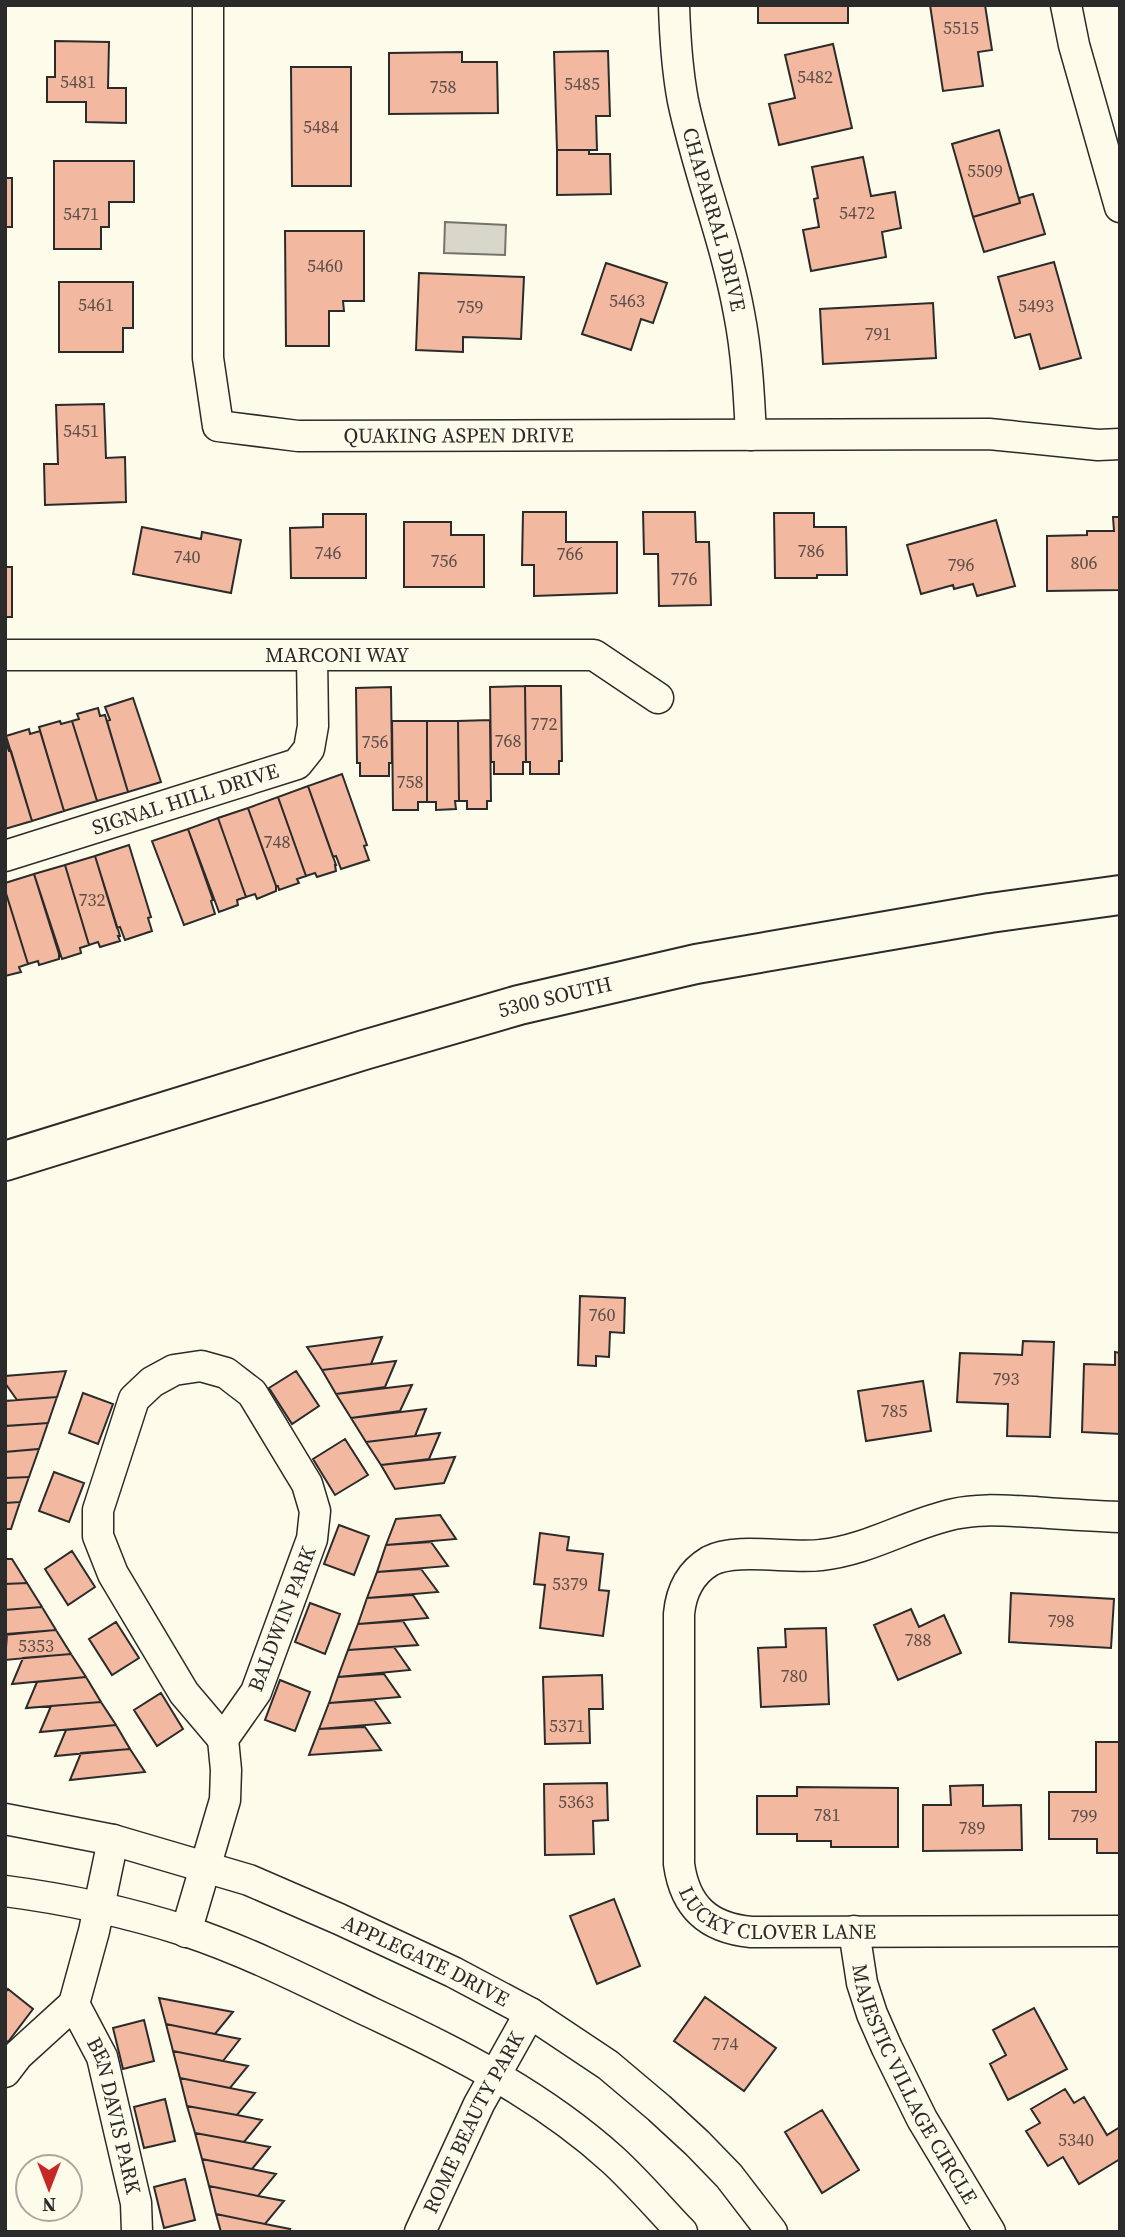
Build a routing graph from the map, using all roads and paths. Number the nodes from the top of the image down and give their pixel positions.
1 (208, 5) edge
2 (674, 5) edge
3 (1066, 5) edge
4 (1120, 207) edge
5 (751, 435) junction
6 (1120, 444) edge
7 (5, 655) edge
8 (312, 656) junction
9 (658, 698) dead end
10 (5, 856) edge
11 (1120, 895) edge
12 (5, 1161) edge
13 (1120, 1517) edge
14 (222, 1739) junction
15 (5, 1819) edge
16 (113, 1840) junction
17 (207, 1866) junction
18 (5, 1891) edge
19 (99, 1907) junction
20 (186, 1931) junction
21 (854, 1931) junction
22 (1120, 1931) edge
23 (75, 2004) junction
24 (530, 2013) junction
25 (5, 2072) edge
26 (495, 2075) junction
27 (137, 2232) edge
28 (420, 2232) edge
29 (682, 2232) edge
30 (772, 2232) edge
31 (990, 2232) edge

1 - 5 street, QUAKING ASPEN DRIVE
2 - 5 street, CHAPARRAL DRIVE
3 - 4 street
5 - 6 street, QUAKING ASPEN DRIVE
7 - 8 street, MARCONI WAY
8 - 9 street, MARCONI WAY
8 - 10 street, SIGNAL HILL DRIVE
11 - 12 main road, 5300 SOUTH
13 - 21 street, LUCKY CLOVER LANE
14 - 14 street, BALDWIN PARK
14 - 17 street
15 - 16 street, APPLEGATE DRIVE
16 - 17 street, APPLEGATE DRIVE
16 - 19 street
17 - 20 street
17 - 24 street, APPLEGATE DRIVE
18 - 19 street
19 - 20 street
19 - 23 street
20 - 26 street
21 - 22 street, LUCKY CLOVER LANE
21 - 31 street, MAJESTIC VILLAGE CIRCLE
23 - 25 street, BEN DAVIS PARK
23 - 27 street, BEN DAVIS PARK
24 - 26 street, ROME BEAUTY PARK
24 - 30 street, APPLEGATE DRIVE
26 - 28 street, ROME BEAUTY PARK
26 - 29 street

